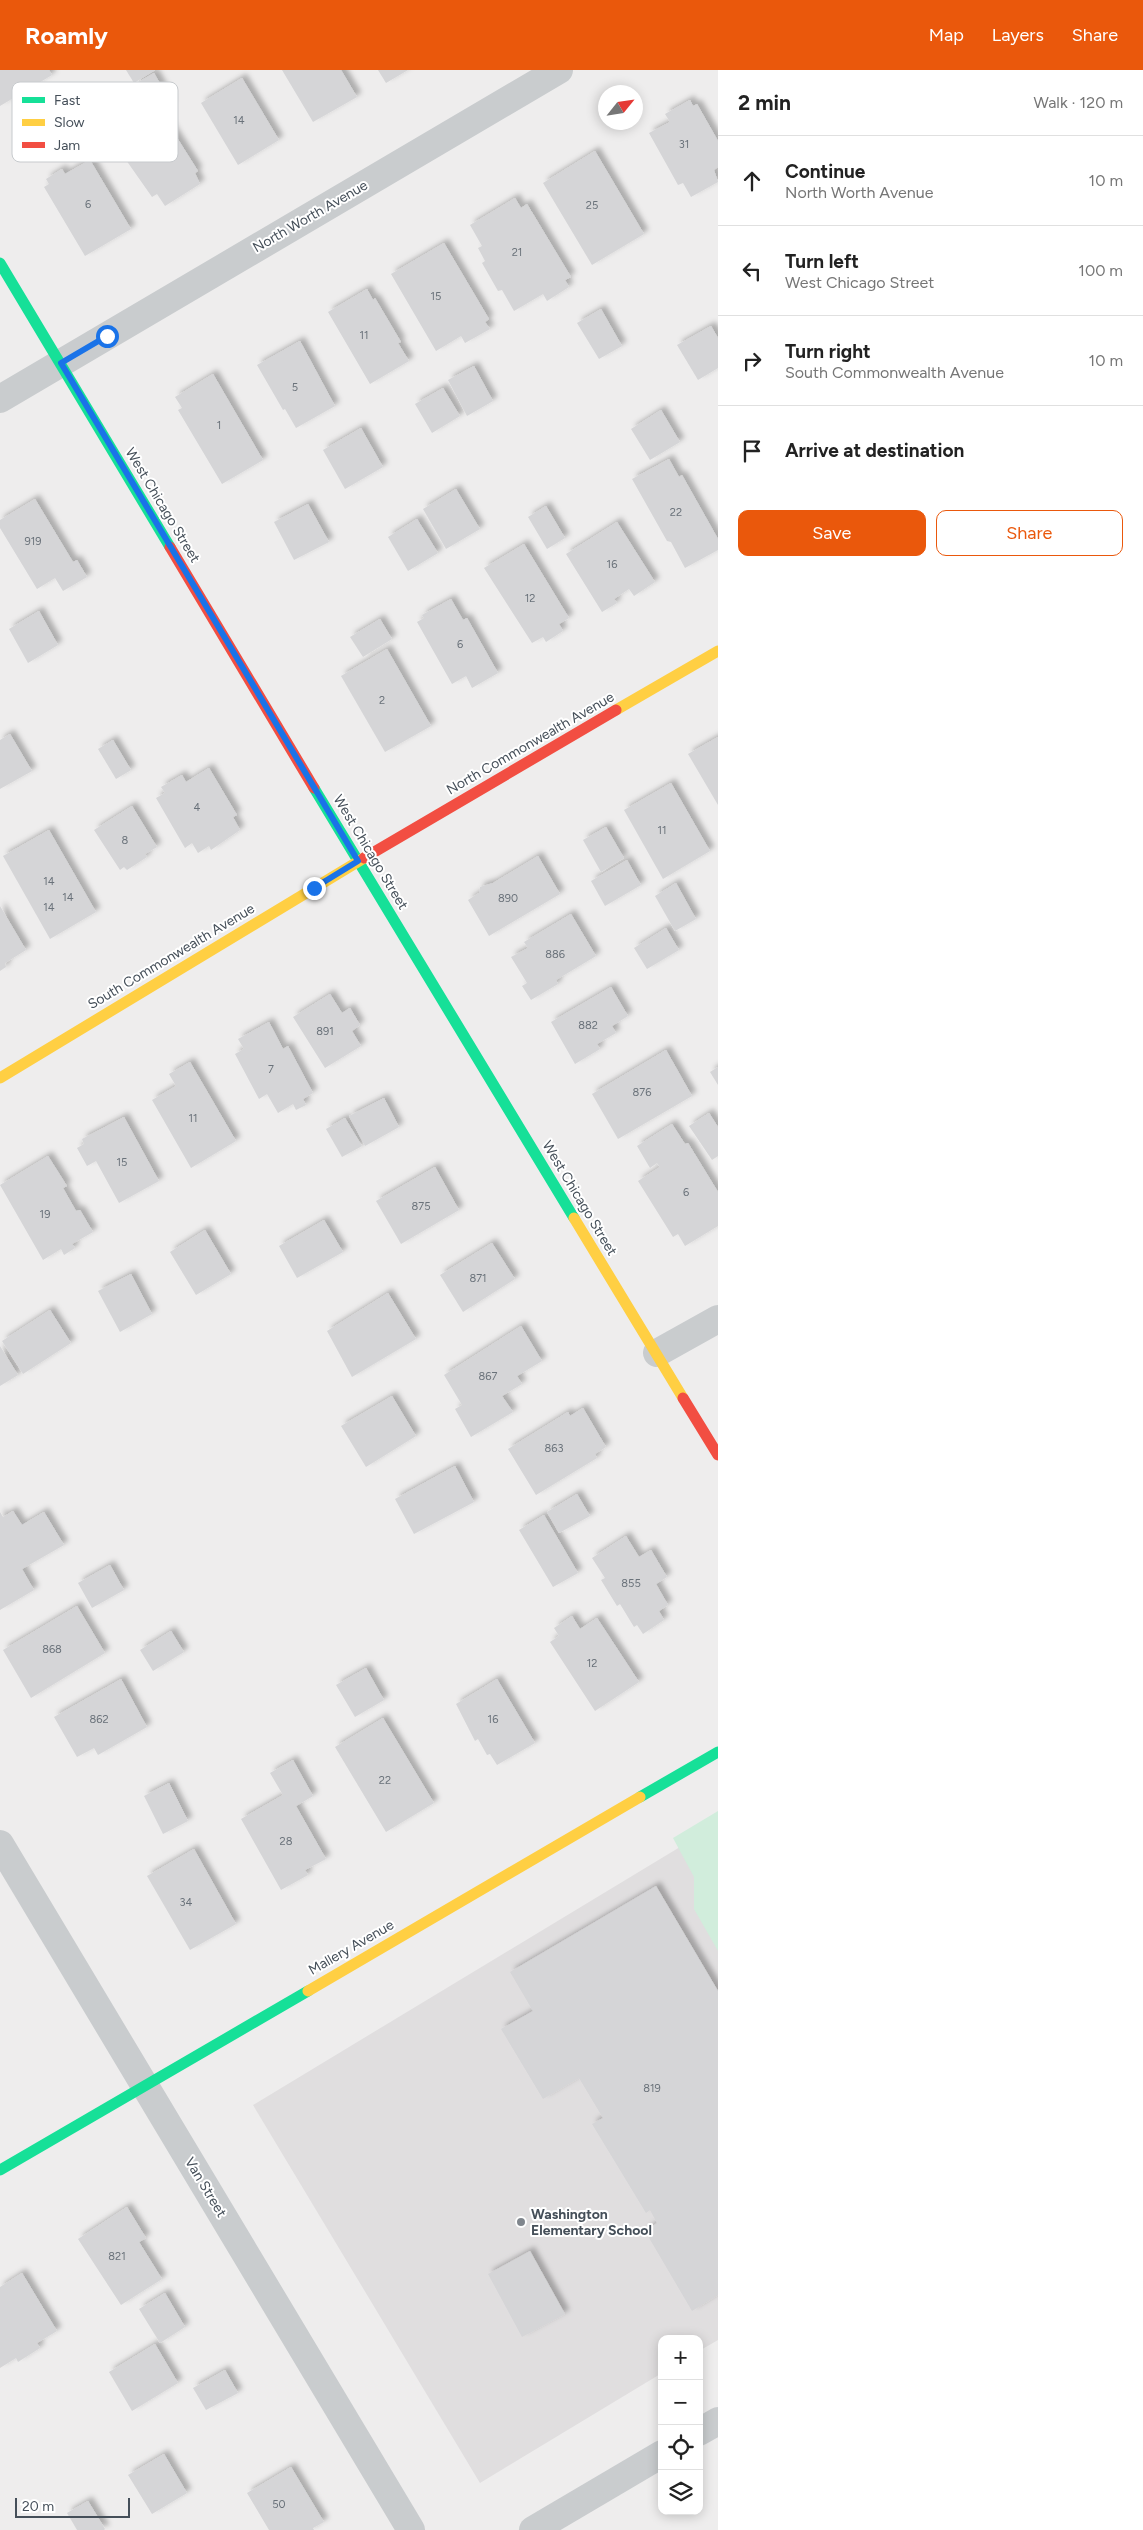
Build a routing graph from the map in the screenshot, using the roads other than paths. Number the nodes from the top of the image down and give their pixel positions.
1 (559, 70) edge
2 (0, 263) edge
3 (61, 363) junction
4 (0, 400) edge
5 (718, 651) edge
6 (358, 861) junction
7 (0, 1078) edge
8 (718, 1319) edge
9 (657, 1353) junction
10 (718, 1455) edge
11 (718, 1752) edge
12 (0, 1844) edge
13 (145, 2084) junction
14 (0, 2170) edge
15 (718, 2421) edge
16 (703, 2430) edge
17 (658, 2456) edge
18 (412, 2530) edge
19 (534, 2530) edge

1 - 3 street, North Worth Avenue
2 - 3 street, West Chicago Street
3 - 4 street, North Worth Avenue
3 - 6 street, West Chicago Street
5 - 6 street, North Commonwealth Avenue
6 - 7 street, South Commonwealth Avenue
6 - 9 street, West Chicago Street
8 - 9 street
9 - 10 street, West Chicago Street
11 - 13 street, Mallery Avenue
12 - 13 street, Van Street
13 - 14 street, Mallery Avenue
13 - 18 street, Van Street
15 - 16 street
17 - 19 street

